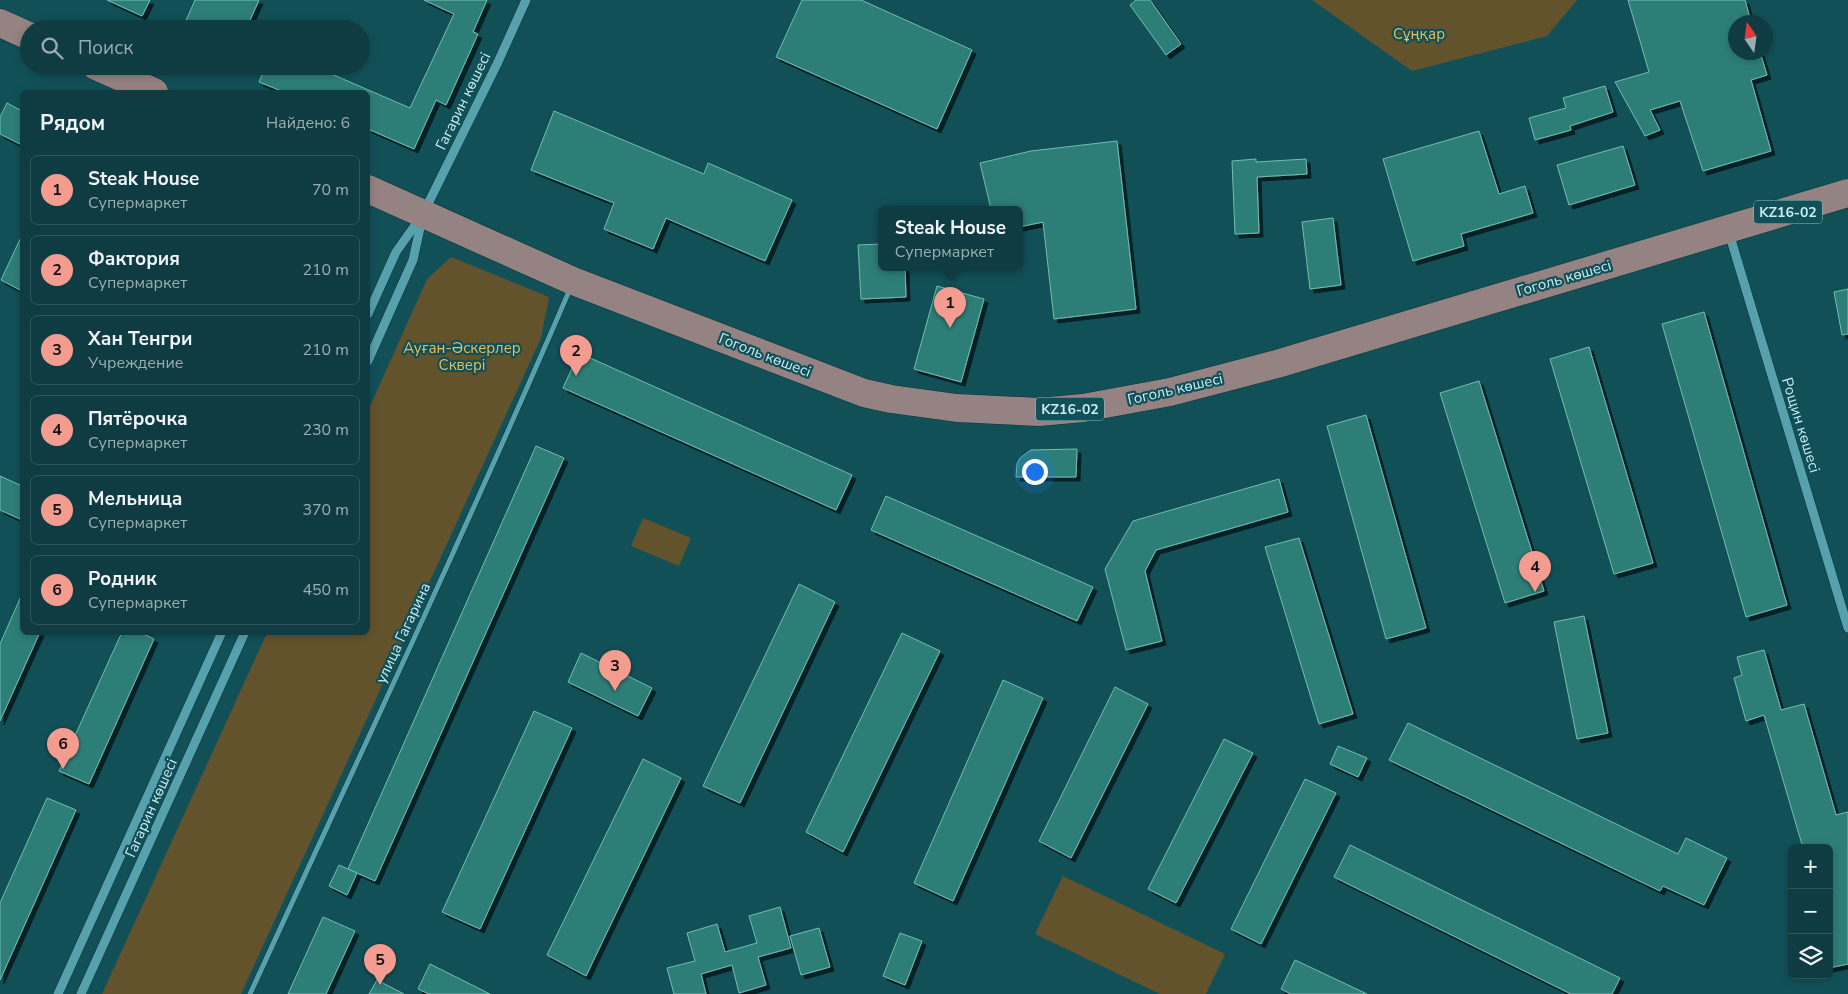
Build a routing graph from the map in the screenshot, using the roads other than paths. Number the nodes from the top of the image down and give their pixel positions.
1 (526, 0) edge
2 (0, 23) edge
3 (20, 32) edge
4 (116, 75) edge
5 (150, 90) edge
6 (370, 190) edge
7 (1848, 193) edge
8 (423, 214) junction
9 (1728, 230) junction
10 (573, 281) junction
11 (370, 310) edge
12 (370, 357) edge
13 (1848, 628) edge
14 (221, 635) edge
15 (245, 635) edge
16 (58, 994) edge
17 (81, 994) edge
18 (250, 994) edge

1 - 8 street, Гагарин көшесі
2 - 3 main road
4 - 5 main road
6 - 8 main road, Гоголь көшесі
7 - 9 main road, Гоголь көшесі / KZ16-02
8 - 10 main road, Гоголь көшесі / KZ16-02
8 - 11 street, Гагарин көшесі
8 - 12 street, Гагарин көшесі
9 - 10 main road, Гоголь көшесі / KZ16-02
9 - 13 street, Рощин көшесі
10 - 18 street, улица Гагарина
14 - 16 street, Гагарин көшесі
15 - 17 street, Гагарин көшесі

